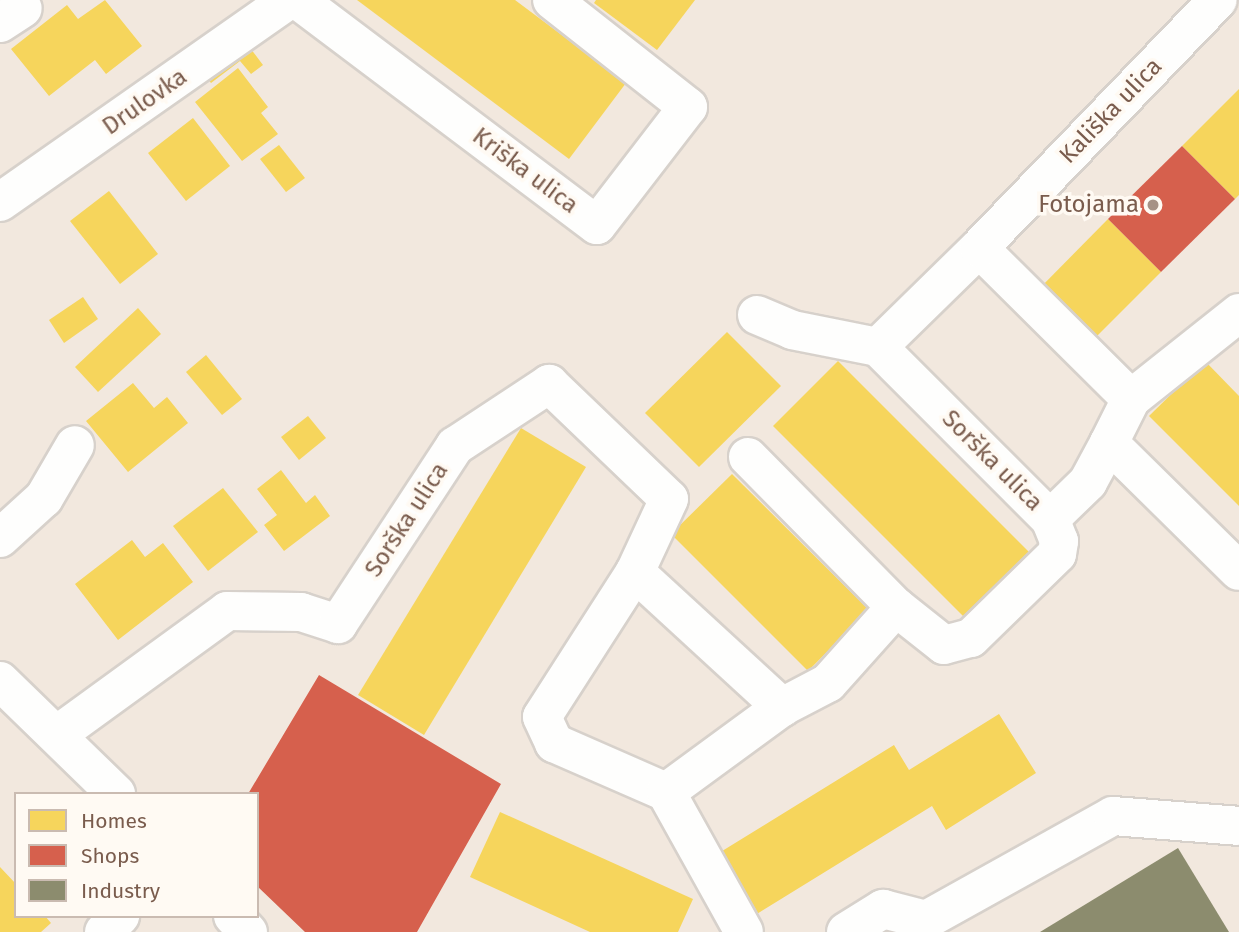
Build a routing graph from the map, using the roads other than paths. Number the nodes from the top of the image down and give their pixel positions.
1 (289, 0) edge
2 (298, 0) edge
3 (552, 0) edge
4 (1218, 0) edge
5 (0, 202) edge
6 (979, 248) junction
7 (1239, 313) edge
8 (757, 316) dead end
9 (878, 347) junction
10 (1131, 399) junction
11 (1109, 443) junction
12 (75, 445) dead end
13 (748, 457) dead end
14 (1050, 519) junction
15 (0, 538) edge
16 (635, 572) junction
17 (1239, 572) edge
18 (896, 607) junction
19 (0, 681) edge
20 (782, 707) junction
21 (58, 734) junction
22 (114, 792) edge
23 (666, 792) junction
24 (1239, 826) edge
25 (118, 918) edge
26 (235, 918) edge
27 (104, 932) edge
28 (248, 932) edge
29 (744, 932) edge
30 (846, 932) edge

1 - 5 street, Drulovka
2 - 3 street, Kriška ulica
4 - 6 street, Kališka ulica
6 - 9 street, Kališka ulica
6 - 10 street
7 - 10 street
8 - 9 street
9 - 14 street, Sorška ulica
10 - 11 street
11 - 14 street
11 - 17 street
12 - 15 street
13 - 18 street, Sorška ulica
14 - 18 street, Sorška ulica
16 - 20 street
16 - 21 street, Sorška ulica
16 - 23 street, Sorška ulica
18 - 20 street
19 - 21 street
20 - 23 street
21 - 22 street
23 - 29 street
24 - 30 street
25 - 27 street
26 - 28 street

